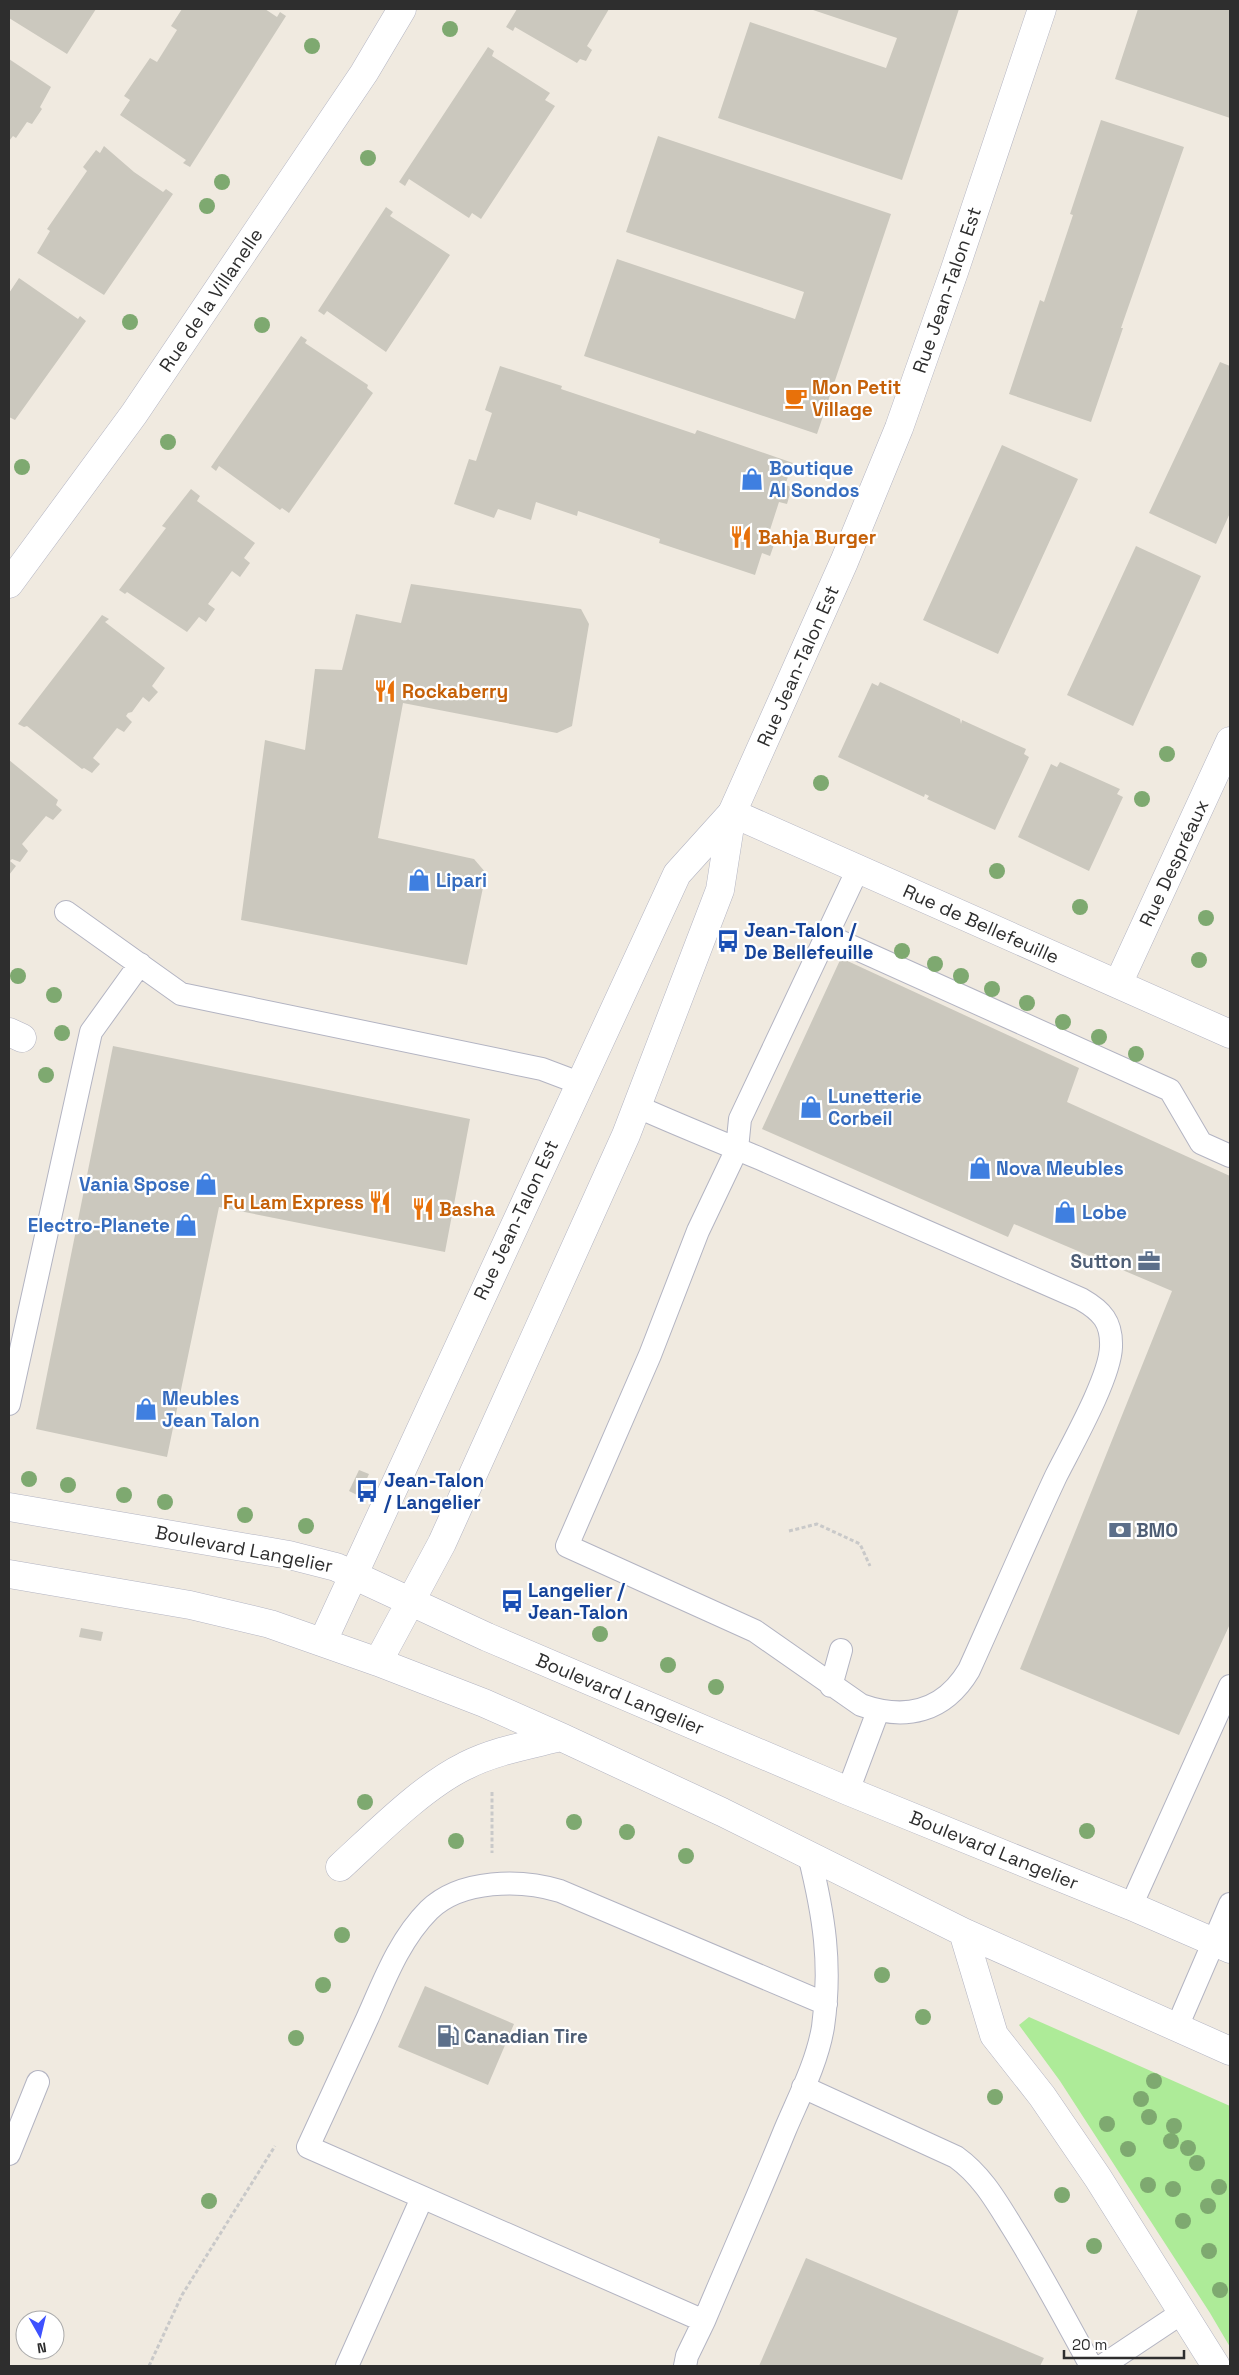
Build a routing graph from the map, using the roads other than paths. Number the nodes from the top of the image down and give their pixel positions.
1 (402, 9) edge
2 (1042, 9) edge
3 (9, 584) edge
4 (1230, 741) edge
5 (732, 814) junction
6 (858, 869) junction
7 (66, 912) dead end
8 (826, 935) junction
9 (140, 964) junction
10 (1118, 984) junction
11 (1230, 1034) edge
12 (579, 1083) junction
13 (636, 1106) junction
14 (736, 1149) junction
15 (1230, 1156) edge
16 (9, 1404) edge
17 (9, 1507) edge
18 (9, 1574) edge
19 (354, 1574) junction
20 (410, 1599) junction
21 (323, 1641) junction
22 (841, 1650) dead end
23 (378, 1662) junction
24 (831, 1686) junction
25 (1230, 1686) edge
26 (878, 1711) junction
27 (561, 1737) junction
28 (848, 1791) junction
29 (810, 1855) junction
30 (340, 1867) dead end
31 (1230, 1904) edge
32 (1131, 1906) junction
33 (963, 1932) junction
34 (1222, 1946) edge
35 (826, 2004) junction
36 (1177, 2027) junction
37 (1230, 2051) edge
38 (38, 2082) dead end
39 (804, 2087) junction
40 (9, 2154) edge
41 (422, 2198) junction
42 (1183, 2312) junction
43 (704, 2321) junction
44 (347, 2366) edge
45 (685, 2366) edge
46 (1091, 2366) edge
47 (1102, 2366) edge
48 (1216, 2366) edge

1 - 3 main road, Rue de la Villanelle
2 - 5 main road, Rue Jean-Talon Est
4 - 10 main road, Rue Despréaux
5 - 6 main road, Rue de Bellefeuille
5 - 12 main road, Rue Jean-Talon Est
5 - 13 main road, Rue Jean-Talon Est
6 - 8 lane
6 - 10 main road, Rue de Bellefeuille
7 - 9 lane
8 - 14 lane
8 - 15 lane
9 - 12 lane
9 - 16 lane
10 - 11 main road, Rue de Bellefeuille
12 - 19 main road, Rue Jean-Talon Est
13 - 14 lane
13 - 20 main road, Rue Jean-Talon Est
14 - 24 lane
14 - 26 lane
17 - 19 main road, Boulevard Langelier
18 - 21 main road
19 - 20 main road, Boulevard Langelier
19 - 21 main road, Rue Jean-Talon Est
20 - 23 main road, Rue Jean-Talon Est
20 - 28 main road, Boulevard Langelier
21 - 23 main road
22 - 24 lane
23 - 27 main road
24 - 26 lane
25 - 32 lane
26 - 28 lane
27 - 29 main road
27 - 30 main road
28 - 32 main road, Boulevard Langelier
29 - 33 main road
29 - 35 lane
31 - 34 lane
32 - 34 main road, Boulevard Langelier
33 - 36 main road
33 - 42 main road
34 - 36 lane
35 - 39 lane
35 - 41 lane
36 - 37 main road
38 - 40 lane
39 - 43 lane
39 - 46 lane
41 - 43 lane
41 - 44 lane
42 - 47 lane
42 - 48 main road
43 - 45 lane

